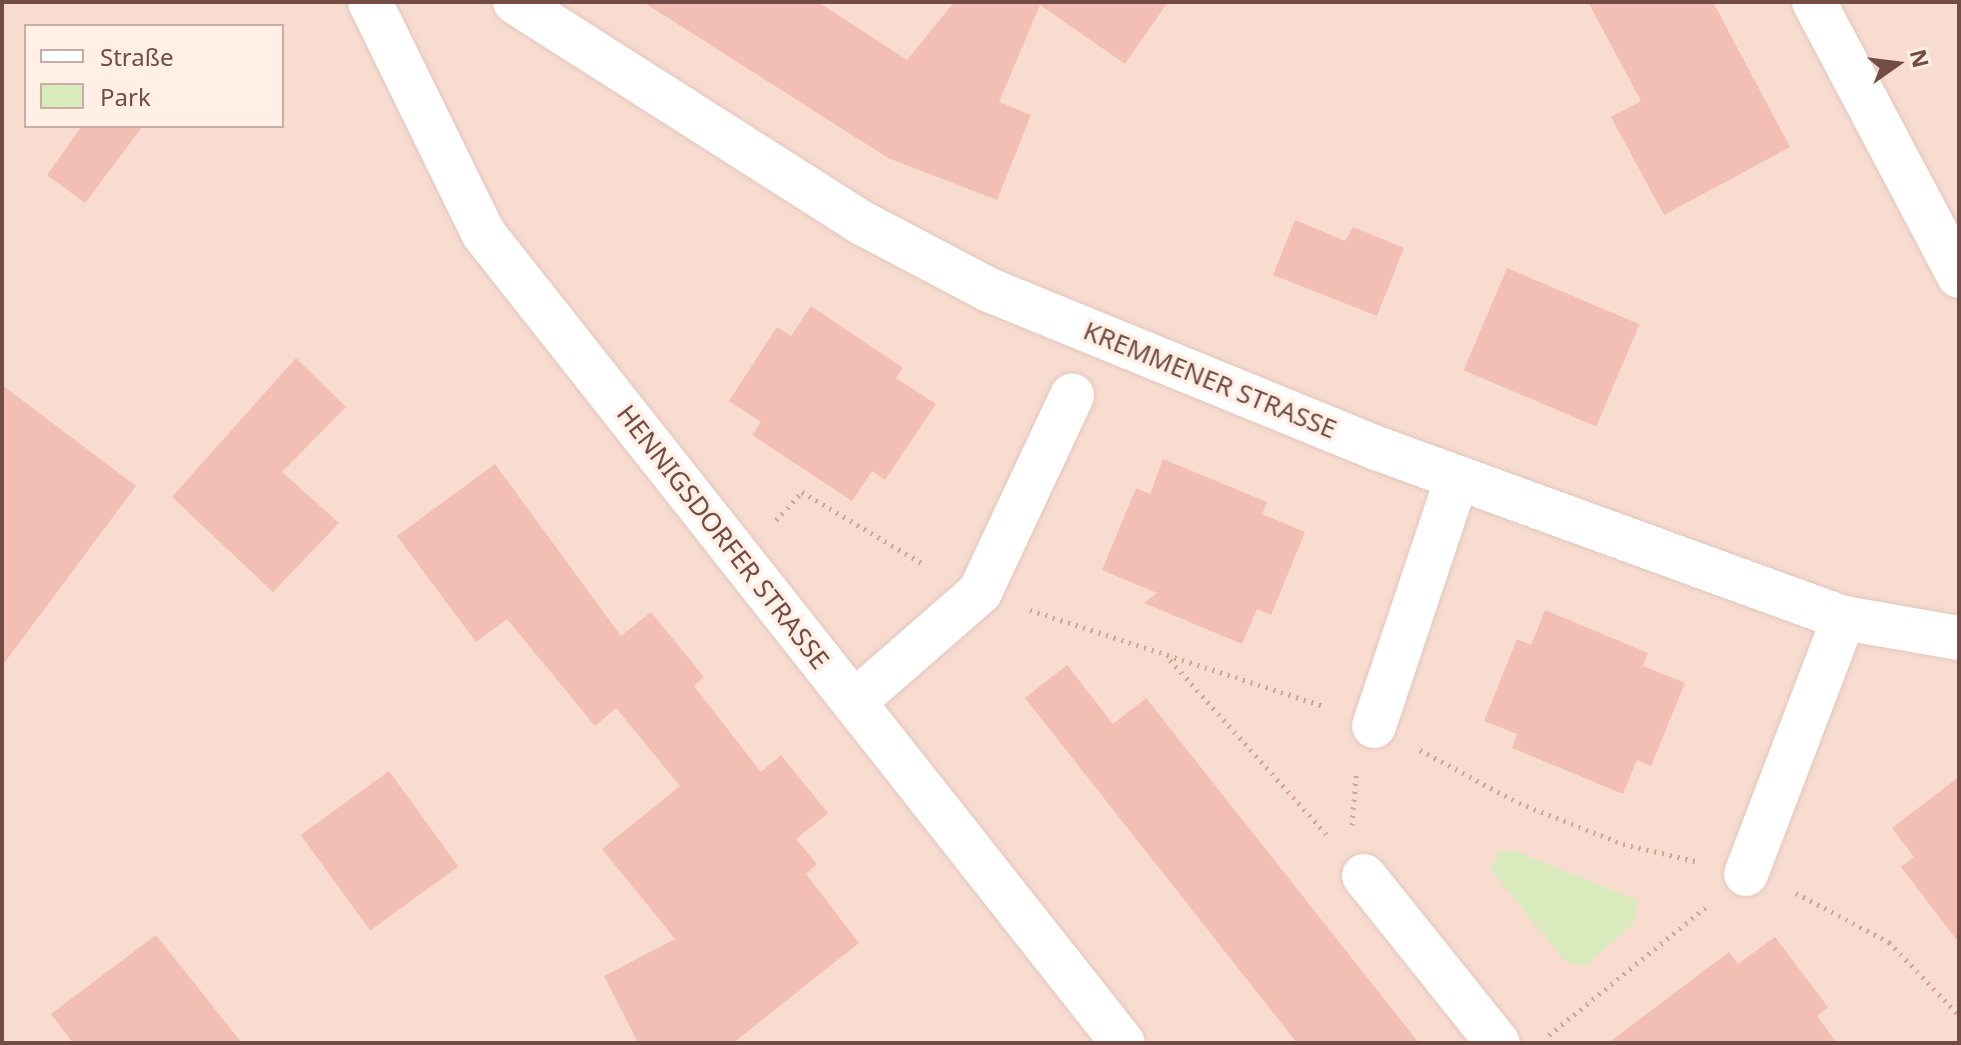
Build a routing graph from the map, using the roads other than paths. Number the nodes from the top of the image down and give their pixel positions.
1 (370, 2) edge
2 (515, 2) edge
3 (1814, 2) edge
4 (1959, 276) edge
5 (1072, 396) dead end
6 (1457, 478) junction
7 (1844, 618) junction
8 (1959, 638) edge
9 (854, 702) junction
10 (1374, 726) road end
11 (1746, 874) road end
12 (1364, 876) road end
13 (1123, 1043) edge
14 (1498, 1043) edge

1 - 9 street, HENNIGSDORFER STRASSE
2 - 6 street, KREMMENER STRASSE
3 - 4 street
5 - 9 street
6 - 7 street, KREMMENER STRASSE
6 - 10 street
7 - 8 street, KREMMENER STRASSE
7 - 11 street
9 - 13 street, HENNIGSDORFER STRASSE
12 - 14 street

